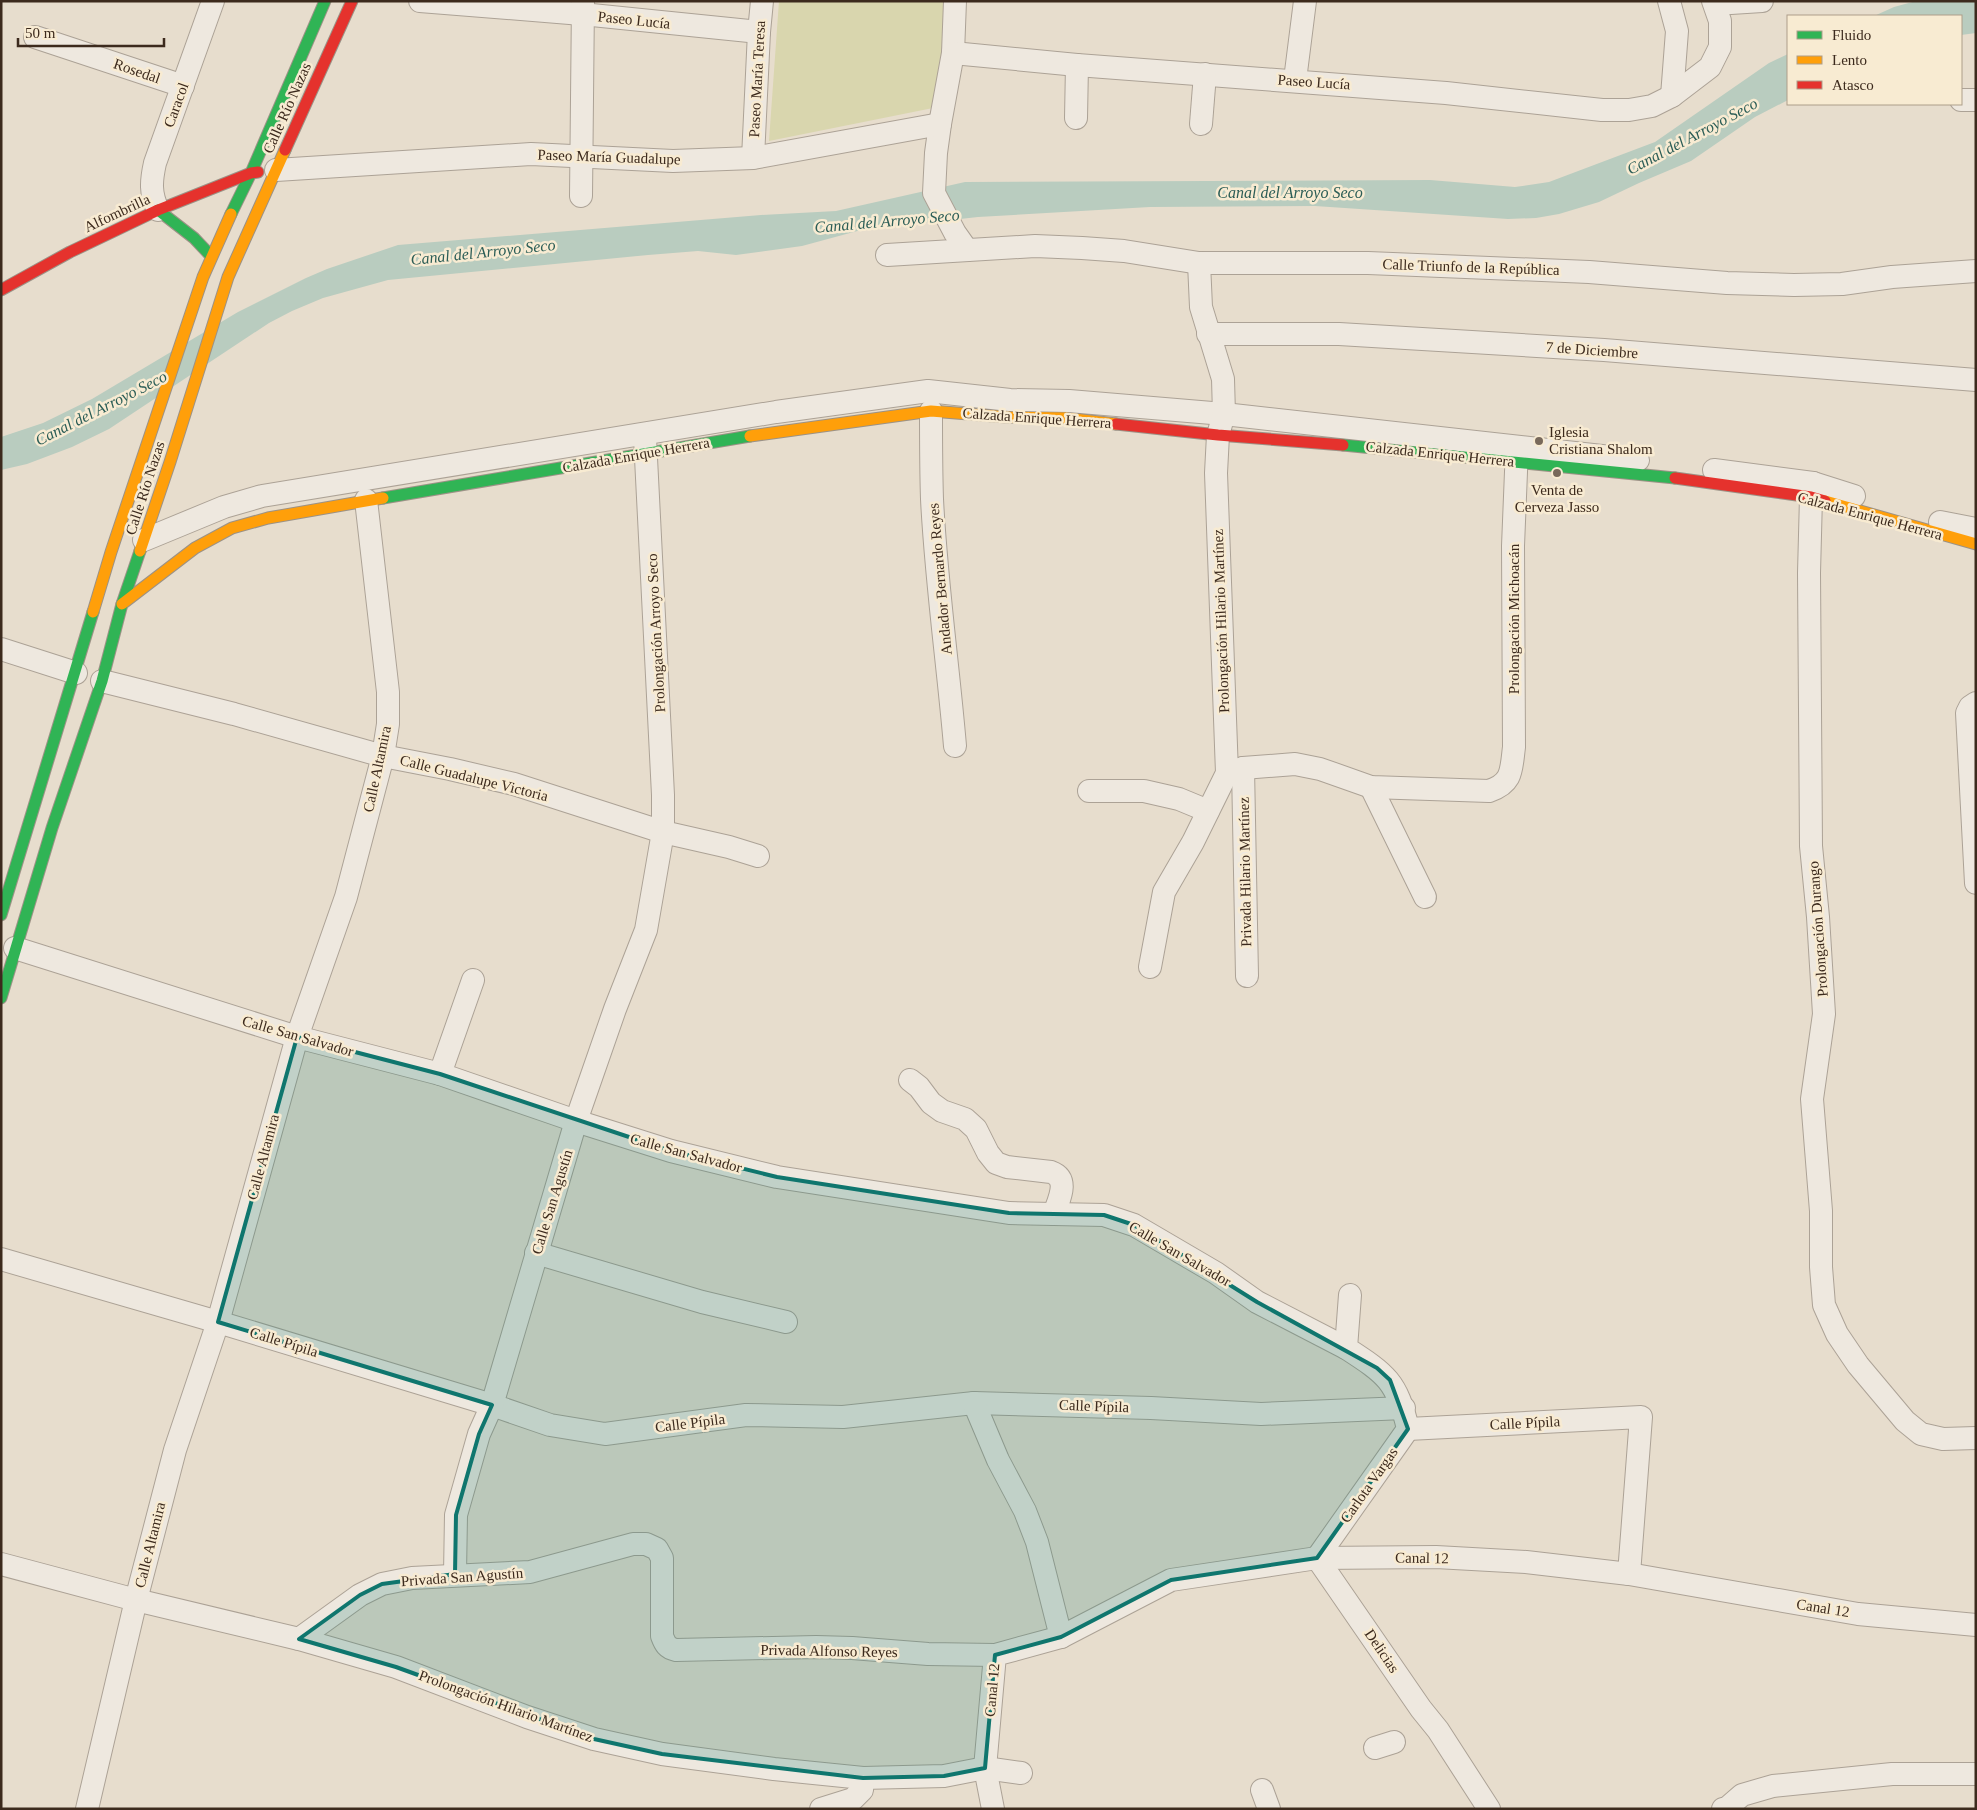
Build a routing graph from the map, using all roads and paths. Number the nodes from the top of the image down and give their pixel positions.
1 (213, 1) edge
2 (324, 1) edge
3 (352, 1) edge
4 (420, 1) edge
5 (762, 1) edge
6 (955, 1) edge
7 (1305, 1) edge
8 (1668, 1) edge
9 (1762, 1) edge
10 (1714, 3) edge
11 (582, 8) edge
12 (759, 32) junction
13 (35, 37) dead end
14 (952, 53) junction
15 (1077, 65) junction
16 (1204, 74) junction
17 (1295, 80) junction
18 (183, 86) junction
19 (1672, 96) junction
20 (1962, 100) edge
21 (1976, 100) edge
22 (1076, 118) dead end
23 (940, 124) junction
24 (1201, 124) dead end
25 (582, 156) junction
26 (753, 158) junction
27 (276, 170) junction
28 (251, 173) junction
29 (581, 196) dead end
30 (158, 210) junction
31 (961, 242) junction
32 (887, 255) dead end
33 (210, 256) junction
34 (1199, 263) junction
35 (1976, 272) edge
36 (1, 290) edge
37 (1208, 334) junction
38 (1976, 380) edge
39 (931, 410) junction
40 (1221, 425) junction
41 (646, 444) junction
42 (1516, 454) junction
43 (1812, 490) junction
44 (366, 500) junction
45 (1976, 529) edge
46 (144, 540) junction
47 (1976, 544) edge
48 (122, 604) junction
49 (1, 649) edge
50 (76, 673) junction
51 (102, 681) junction
52 (1973, 705) edge
53 (955, 746) dead end
54 (383, 756) junction
55 (1235, 771) junction
56 (1371, 787) junction
57 (1089, 791) dead end
58 (1208, 810) junction
59 (663, 832) junction
60 (758, 856) dead end
61 (1976, 883) edge
62 (1425, 897) dead end
63 (1, 915) edge
64 (15, 948) junction
65 (1150, 967) dead end
66 (1247, 976) dead end
67 (474, 980) dead end
68 (1, 998) edge
69 (296, 1036) junction
70 (440, 1074) junction
71 (910, 1080) dead end
72 (576, 1121) junction
73 (1054, 1214) junction
74 (536, 1252) junction
75 (1, 1259) edge
76 (1350, 1295) dead end
77 (218, 1322) junction
78 (786, 1322) dead end
79 (1346, 1348) junction
80 (974, 1403) junction
81 (492, 1405) junction
82 (1406, 1418) junction
83 (1976, 1438) edge
84 (1317, 1558) junction
85 (1, 1564) edge
86 (455, 1574) junction
87 (1629, 1574) junction
88 (136, 1600) junction
89 (1976, 1625) edge
90 (1061, 1637) junction
91 (299, 1639) junction
92 (665, 1644) joint
93 (995, 1655) junction
94 (985, 1768) junction
95 (1021, 1773) dead end
96 (1976, 1774) edge
97 (862, 1778) junction
98 (1725, 1808) edge
99 (87, 1809) edge
100 (821, 1809) edge
101 (994, 1809) edge
102 (1489, 1809) edge

1 - 18 street, Caracol
2 - 28 street, Calle Río Nazas
3 - 27 street, Calle Río Nazas
4 - 11 street, Paseo Lucía
5 - 12 street, Paseo María Teresa
6 - 14 street
7 - 17 street
8 - 19 street
9 - 10 street
10 - 19 street, Paseo Lucía
11 - 12 street, Paseo Lucía
11 - 25 street
12 - 26 street, Paseo María Teresa
13 - 18 street, Rosedal
14 - 15 street, Paseo Lucía
14 - 23 street
15 - 16 street, Paseo Lucía
15 - 22 street
16 - 17 street, Paseo Lucía
16 - 24 street
17 - 19 street, Paseo Lucía
18 - 30 street, Caracol
20 - 21 street
23 - 26 street, Paseo María Guadalupe
23 - 31 street
25 - 26 street, Paseo María Guadalupe
25 - 27 street, Paseo María Guadalupe
25 - 29 street
27 - 28 street, Alfombrilla
27 - 46 street, Calle Río Nazas
28 - 30 street, Alfombrilla
28 - 33 street, Calle Río Nazas
30 - 33 street
30 - 36 street, Alfombrilla
31 - 32 street, Calle Triunfo de la República
31 - 34 street, Calle Triunfo de la República
33 - 50 street, Calle Río Nazas
34 - 35 street, Calle Triunfo de la República
34 - 37 street, Prolongación Hilario Martínez
37 - 38 street, 7 de Diciembre
37 - 40 street, Prolongación Hilario Martínez
39 - 40 street, Calzada Enrique Herrera
39 - 41 street, Calzada Enrique Herrera
39 - 53 street, Andador Bernardo Reyes
40 - 41 street, Calzada Enrique Herrera
40 - 42 street, Calzada Enrique Herrera
40 - 55 street, Prolongación Hilario Martínez
41 - 44 street, Calzada Enrique Herrera
41 - 46 street, Calzada Enrique Herrera
41 - 59 street, Prolongación Arroyo Seco
42 - 43 street, Calzada Enrique Herrera
42 - 56 street, Prolongación Michoacán
43 - 45 street, Calzada Enrique Herrera
43 - 47 street, Calzada Enrique Herrera
43 - 83 street, Prolongación Durango
44 - 48 street, Calzada Enrique Herrera
44 - 54 street, Calle Altamira
46 - 48 street, Calle Río Nazas
48 - 51 street, Calle Río Nazas
49 - 50 street
50 - 63 street, Calle Río Nazas
51 - 54 street, Calle Guadalupe Victoria
51 - 64 street, Calle Río Nazas
52 - 61 street
54 - 59 street, Calle Guadalupe Victoria
54 - 69 street, Calle Altamira
55 - 56 street
55 - 58 street, Prolongación Hilario Martínez
55 - 66 street, Privada Hilario Martínez
56 - 62 street
57 - 58 street
58 - 65 street, Prolongación Hilario Martínez
59 - 60 street, Calle Guadalupe Victoria
59 - 72 street, Calle San Agustín
64 - 68 street, Calle Río Nazas
64 - 69 street, Calle San Salvador
67 - 70 street
69 - 70 street, Calle San Salvador
69 - 77 street, Calle Altamira
70 - 72 street, Calle San Salvador
71 - 73 street
72 - 73 street, Calle San Salvador
72 - 74 street, Calle San Agustín
73 - 79 street, Calle San Salvador
74 - 78 street
74 - 81 street, Calle San Agustín
75 - 77 street, Calle Pípila
76 - 79 street
77 - 81 street, Calle Pípila
77 - 88 street, Calle Altamira
79 - 82 street
80 - 81 street, Calle Pípila
80 - 82 street, Calle Pípila
80 - 90 street
81 - 86 street, Calle San Agustín
82 - 84 street, Carlota Vargas
82 - 87 street, Calle Pípila
84 - 87 street, Canal 12
84 - 90 street, Canal 12
84 - 102 street, Delicias
85 - 88 street, Prolongación Hilario Martínez
86 - 91 street, Privada San Agustín
86 - 92 street, Privada San Agustín
87 - 89 street, Canal 12
88 - 91 street, Prolongación Hilario Martínez
88 - 99 street, Calle Altamira
90 - 93 street, Canal 12
91 - 97 street, Prolongación Hilario Martínez
92 - 93 street, Privada Alfonso Reyes
93 - 94 street, Canal 12
94 - 95 street, Prolongación Hilario Martínez
94 - 97 street, Prolongación Hilario Martínez
94 - 101 street, Canal 12
96 - 98 street
97 - 100 street

